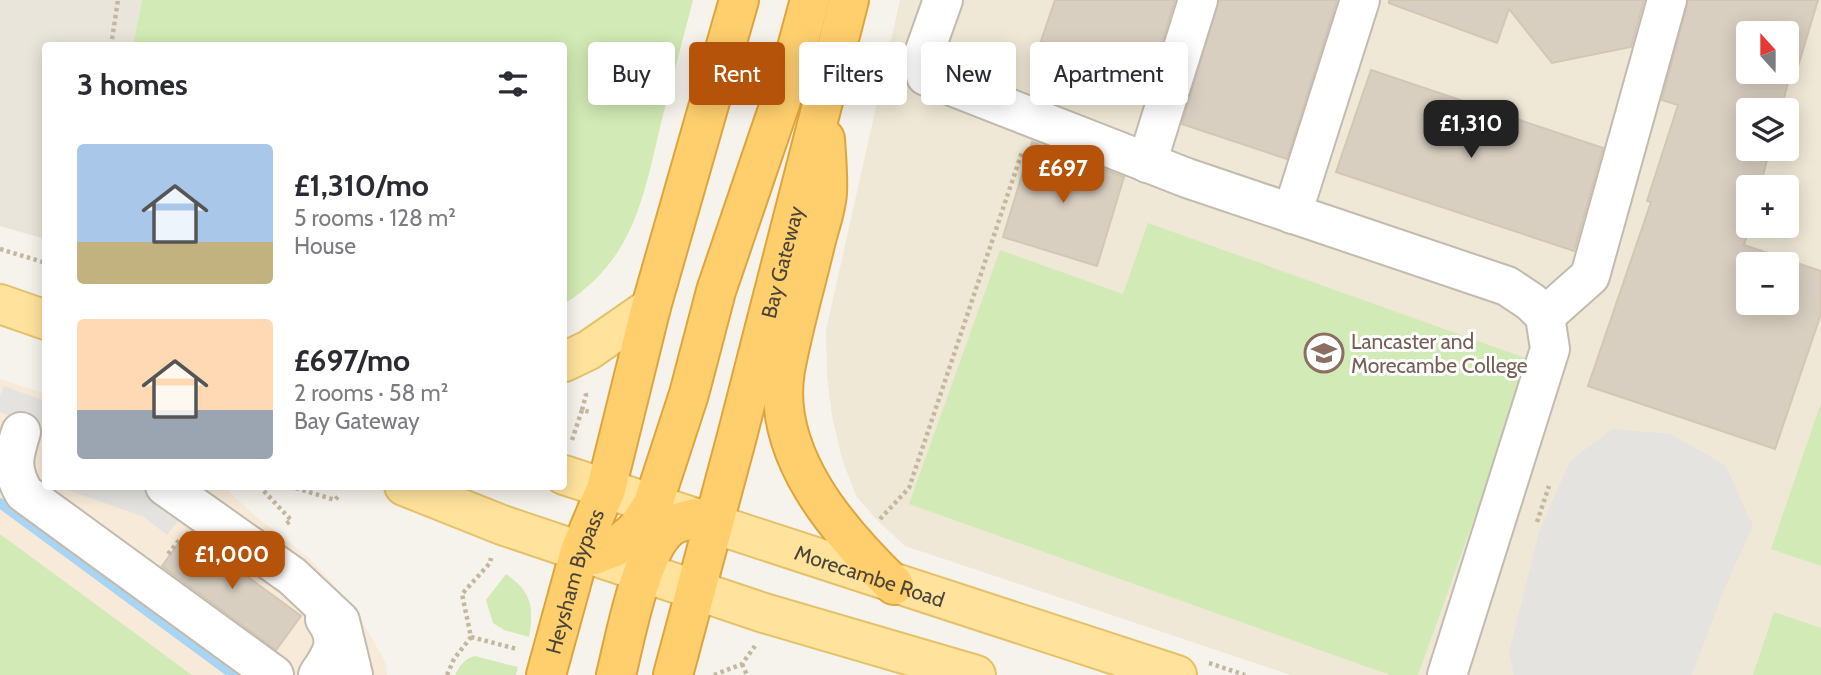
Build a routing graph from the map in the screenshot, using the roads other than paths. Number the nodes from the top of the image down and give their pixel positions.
1 (739, 0) edge
2 (810, 0) edge
3 (849, 0) edge
4 (943, 0) edge
5 (1198, 0) edge
6 (1360, 0) edge
7 (1667, 0) edge
8 (838, 42) edge
9 (821, 105) edge
10 (824, 105) edge
11 (1147, 163) junction
12 (1292, 214) junction
13 (0, 304) edge
14 (650, 307) junction
15 (42, 311) edge
16 (1545, 316) junction
17 (573, 373) edge
18 (22, 433) edge
19 (567, 476) edge
20 (606, 489) junction
21 (172, 490) edge
22 (414, 490) edge
23 (653, 504) junction
24 (705, 520) junction
25 (587, 553) junction
26 (644, 572) junction
27 (292, 576) junction
28 (894, 585) junction
29 (696, 590) junction
30 (322, 615) junction
31 (535, 663) edge
32 (263, 667) edge
33 (318, 675) edge
34 (353, 675) edge
35 (616, 675) edge
36 (673, 675) edge
37 (976, 675) edge
38 (1177, 675) edge
39 (1447, 675) edge

1 - 14 highway
2 - 23 highway
3 - 8 highway, Bay Gateway
4 - 11 street
5 - 11 street
6 - 12 street
7 - 16 street
9 - 24 highway, Bay Gateway
10 - 28 highway
11 - 12 street
12 - 16 street
13 - 15 main road
14 - 17 main road
14 - 20 highway
16 - 39 street
18 - 32 street
19 - 20 main road, Morecambe Road
20 - 23 main road, Morecambe Road
20 - 25 highway, Heysham Bypass
21 - 27 street
22 - 25 main road
23 - 24 main road, Morecambe Road
23 - 25 highway
24 - 26 highway
24 - 28 main road, Morecambe Road
24 - 29 highway
25 - 26 main road
25 - 31 highway, Heysham Bypass
26 - 29 main road
26 - 35 highway
27 - 30 street
27 - 34 street
28 - 38 main road, Morecambe Road
29 - 36 highway
29 - 37 main road
30 - 32 street
30 - 33 street

